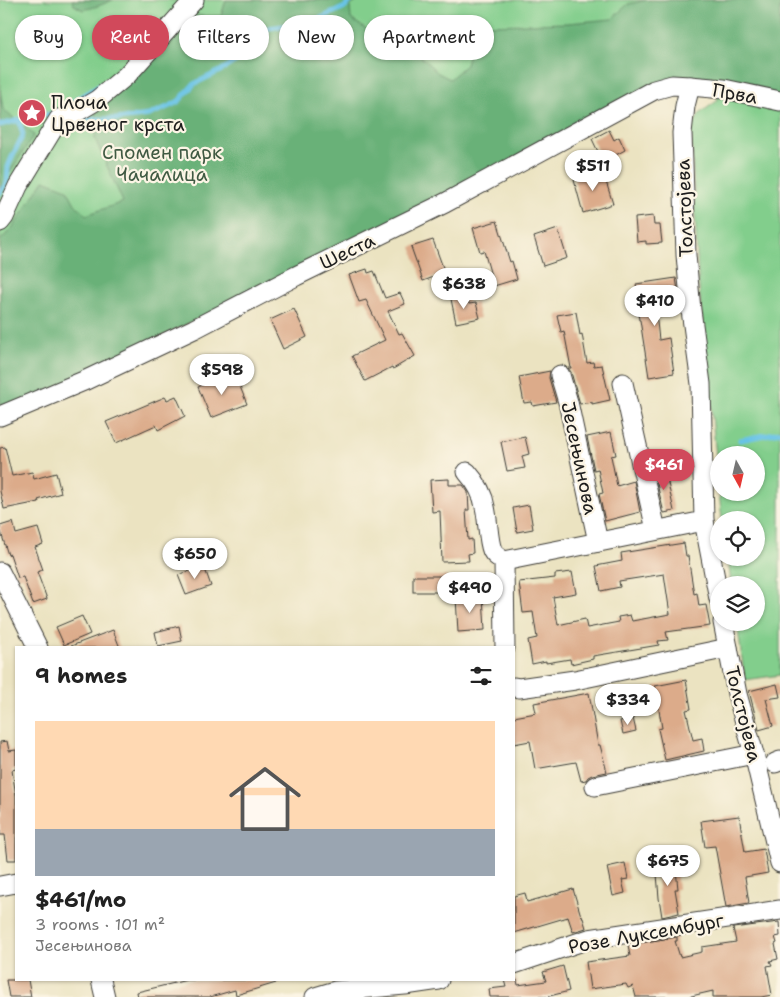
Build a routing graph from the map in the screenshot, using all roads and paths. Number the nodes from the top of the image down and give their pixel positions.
1 (194, 0) edge
2 (690, 86) junction
3 (780, 101) edge
4 (0, 222) edge
5 (560, 375) dead end
6 (623, 383) dead end
7 (0, 416) edge
8 (467, 472) dead end
9 (704, 521) junction
10 (656, 530) junction
11 (598, 542) junction
12 (504, 561) junction
13 (0, 572) edge
14 (715, 576) edge
15 (725, 631) edge
16 (37, 646) edge
17 (505, 646) edge
18 (728, 648) junction
19 (515, 687) edge
20 (754, 754) junction
21 (595, 786) dead end
22 (780, 862) edge
23 (15, 883) edge
24 (0, 886) edge
25 (780, 910) edge
26 (515, 964) edge
27 (101, 981) edge
28 (432, 981) edge
29 (334, 986) edge
30 (105, 997) edge
31 (315, 997) edge

1 - 4 street
2 - 3 street, Прва
2 - 7 street, Шеста
2 - 9 street, Толстојева
5 - 11 street, Јесењинова
6 - 10 street
8 - 12 street
9 - 10 street
9 - 14 street, Толстојева
10 - 11 street
11 - 12 street
12 - 17 street
13 - 16 street
15 - 18 street, Толстојева
18 - 19 street
18 - 20 street, Толстојева
20 - 21 street
20 - 22 street, Толстојева
23 - 24 street
25 - 26 street, Розе Луксембург
27 - 30 street
28 - 29 street
29 - 31 street

